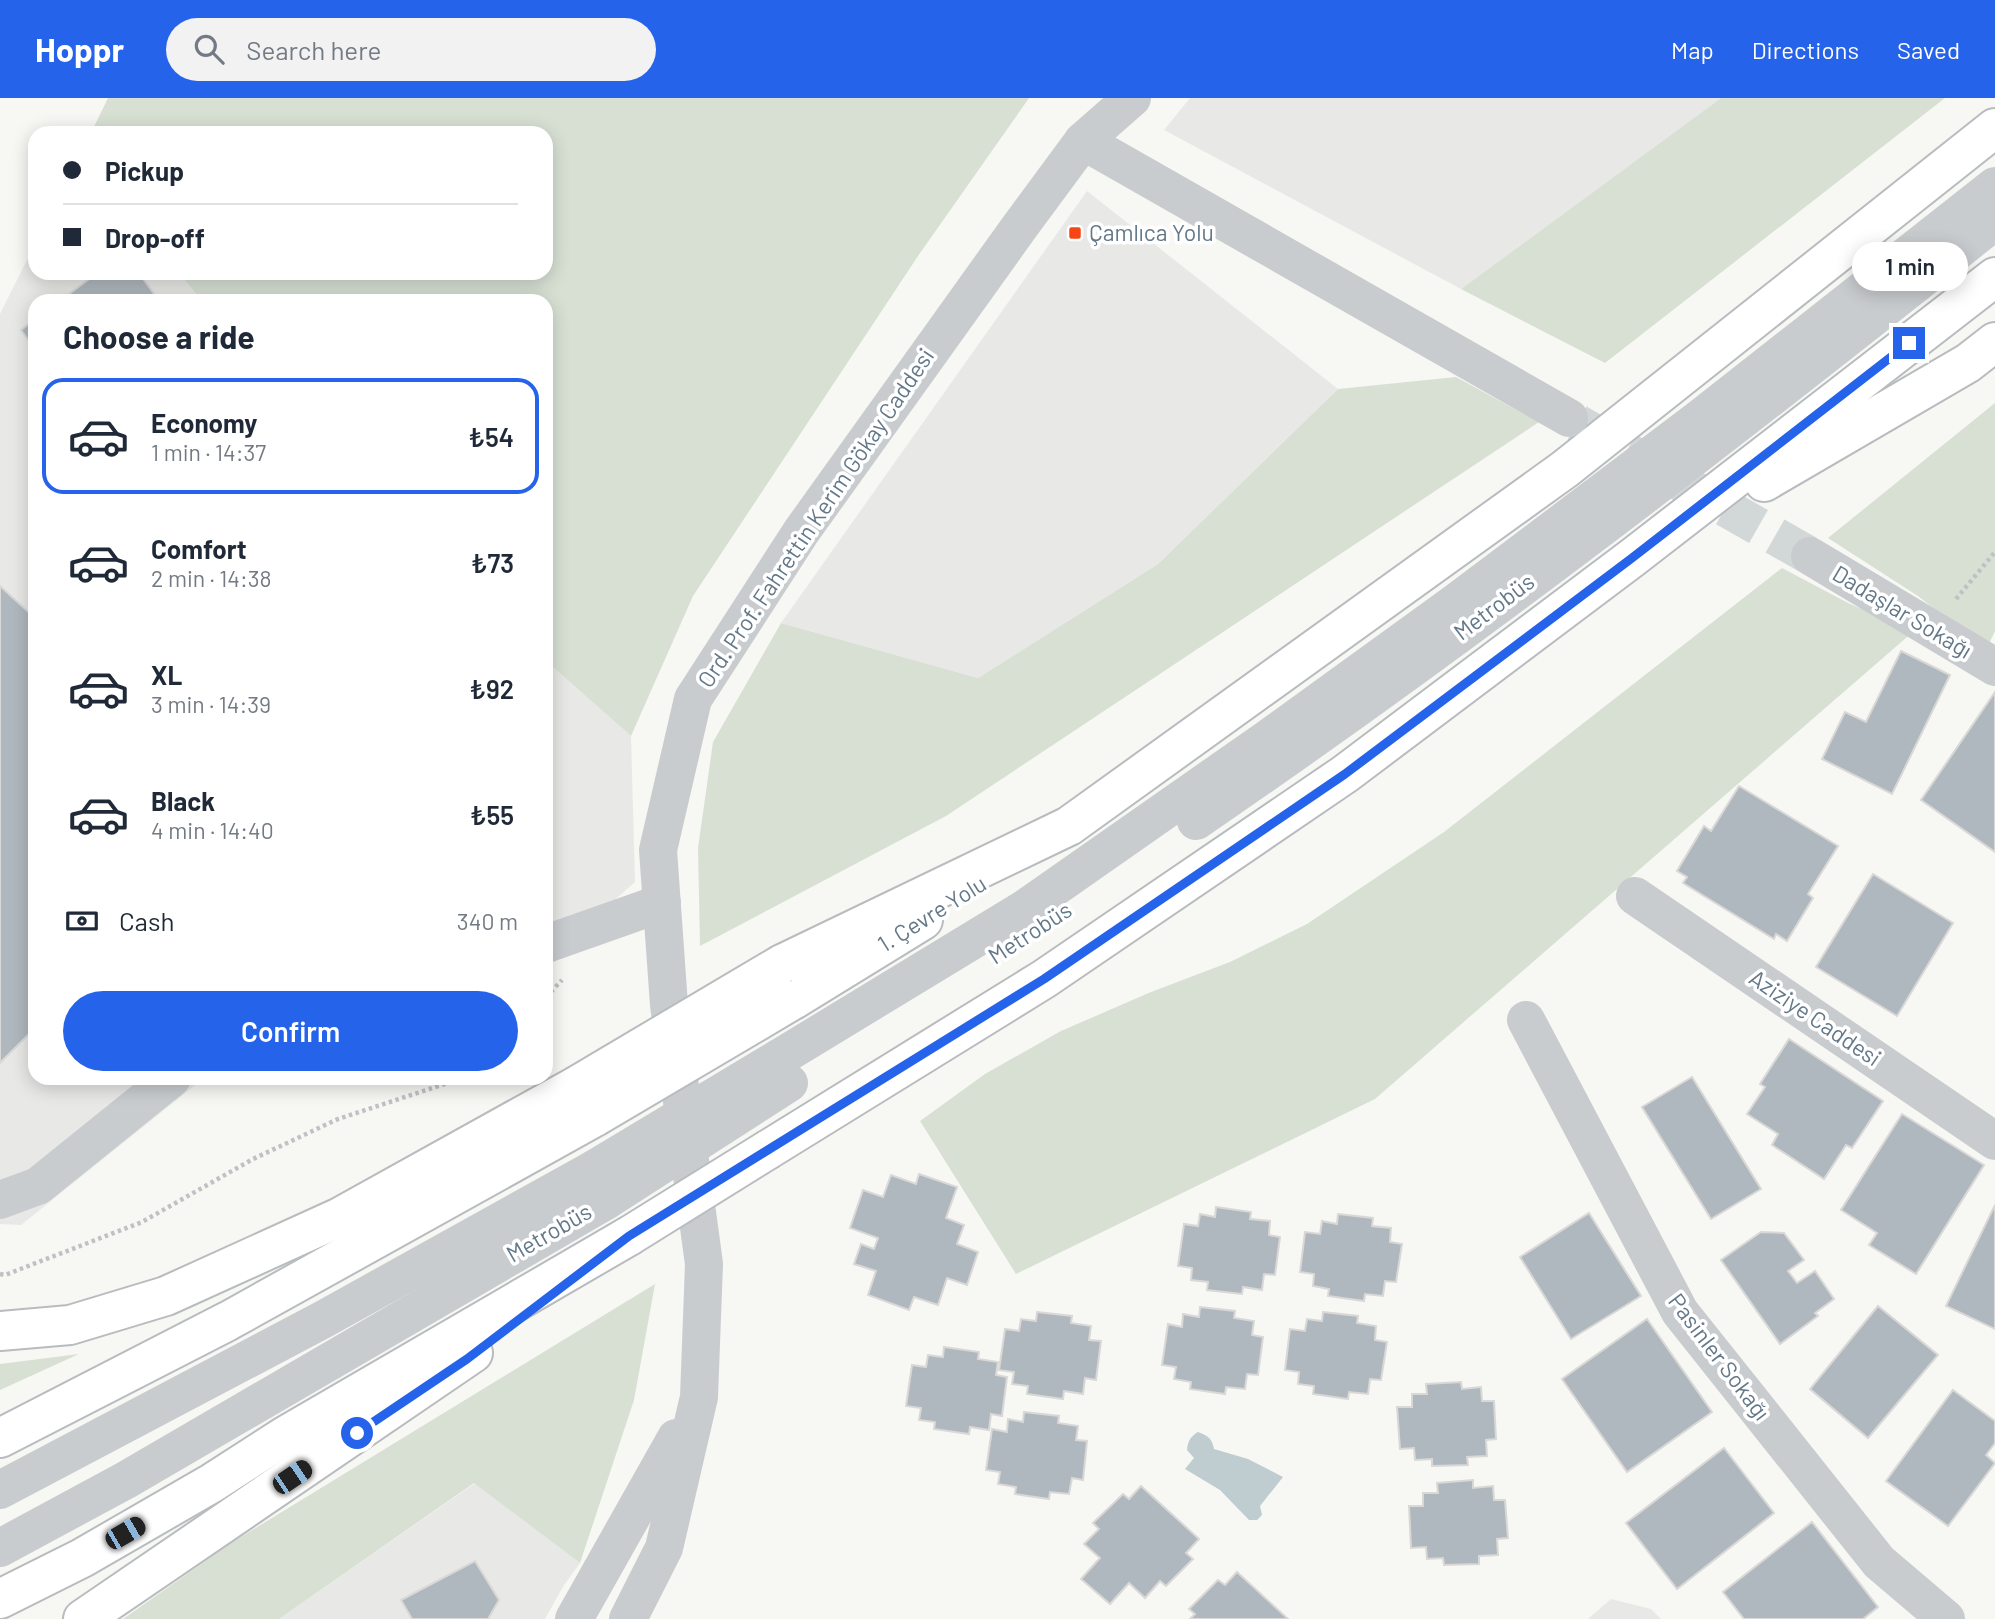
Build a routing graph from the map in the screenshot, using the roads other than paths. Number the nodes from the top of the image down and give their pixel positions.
1 (1101, 98) edge
2 (1132, 98) edge
3 (1995, 128) edge
4 (1083, 141) junction
5 (1995, 186) edge
6 (1995, 221) edge
7 (1995, 277) edge
8 (1995, 342) edge
9 (1569, 418) tunnel mouth
10 (1810, 556) tunnel mouth
11 (1632, 558) junction
12 (1995, 667) edge
13 (1069, 825) junction
14 (1635, 896) dead end
15 (662, 903) junction
16 (553, 942) edge
17 (1526, 1020) dead end
18 (784, 1070) junction
19 (163, 1085) edge
20 (586, 1101) junction
21 (1995, 1140) edge
22 (600, 1184) junction
23 (0, 1200) edge
24 (629, 1236) junction
25 (0, 1331) edge
26 (699, 1397) junction
27 (0, 1438) edge
28 (0, 1490) edge
29 (0, 1548) edge
30 (0, 1599) edge
31 (83, 1619) edge
32 (574, 1619) edge
33 (628, 1619) edge
34 (1946, 1619) edge

1 - 4 street, Ord. Prof. Fahrettin Kerim Gökay Caddesi
2 - 4 street, Ord. Prof. Fahrettin Kerim Gökay Caddesi
3 - 13 highway
4 - 9 street
4 - 15 street, Ord. Prof. Fahrettin Kerim Gökay Caddesi
5 - 18 street, Metrobüs
6 - 18 street, Metrobüs
7 - 11 highway
8 - 11 highway
10 - 12 street, Dadaşlar Sokağı
11 - 24 highway, bridge
13 - 20 highway, 1. Çevre Yolu, bridge
13 - 20 highway, bridge
14 - 21 street, Aziziye Caddesi
15 - 16 street
15 - 26 street, Ord. Prof. Fahrettin Kerim Gökay Caddesi
17 - 34 street, Pasinler Sokağı
18 - 22 street, Metrobüs, bridge
19 - 23 street
20 - 25 highway
20 - 27 highway
22 - 28 street, Metrobüs
22 - 29 street, Metrobüs
24 - 30 highway
24 - 31 highway
26 - 32 street, Ord. Prof. Fahrettin Kerim Gökay Caddesi
26 - 33 street, Ord. Prof. Fahrettin Kerim Gökay Caddesi

